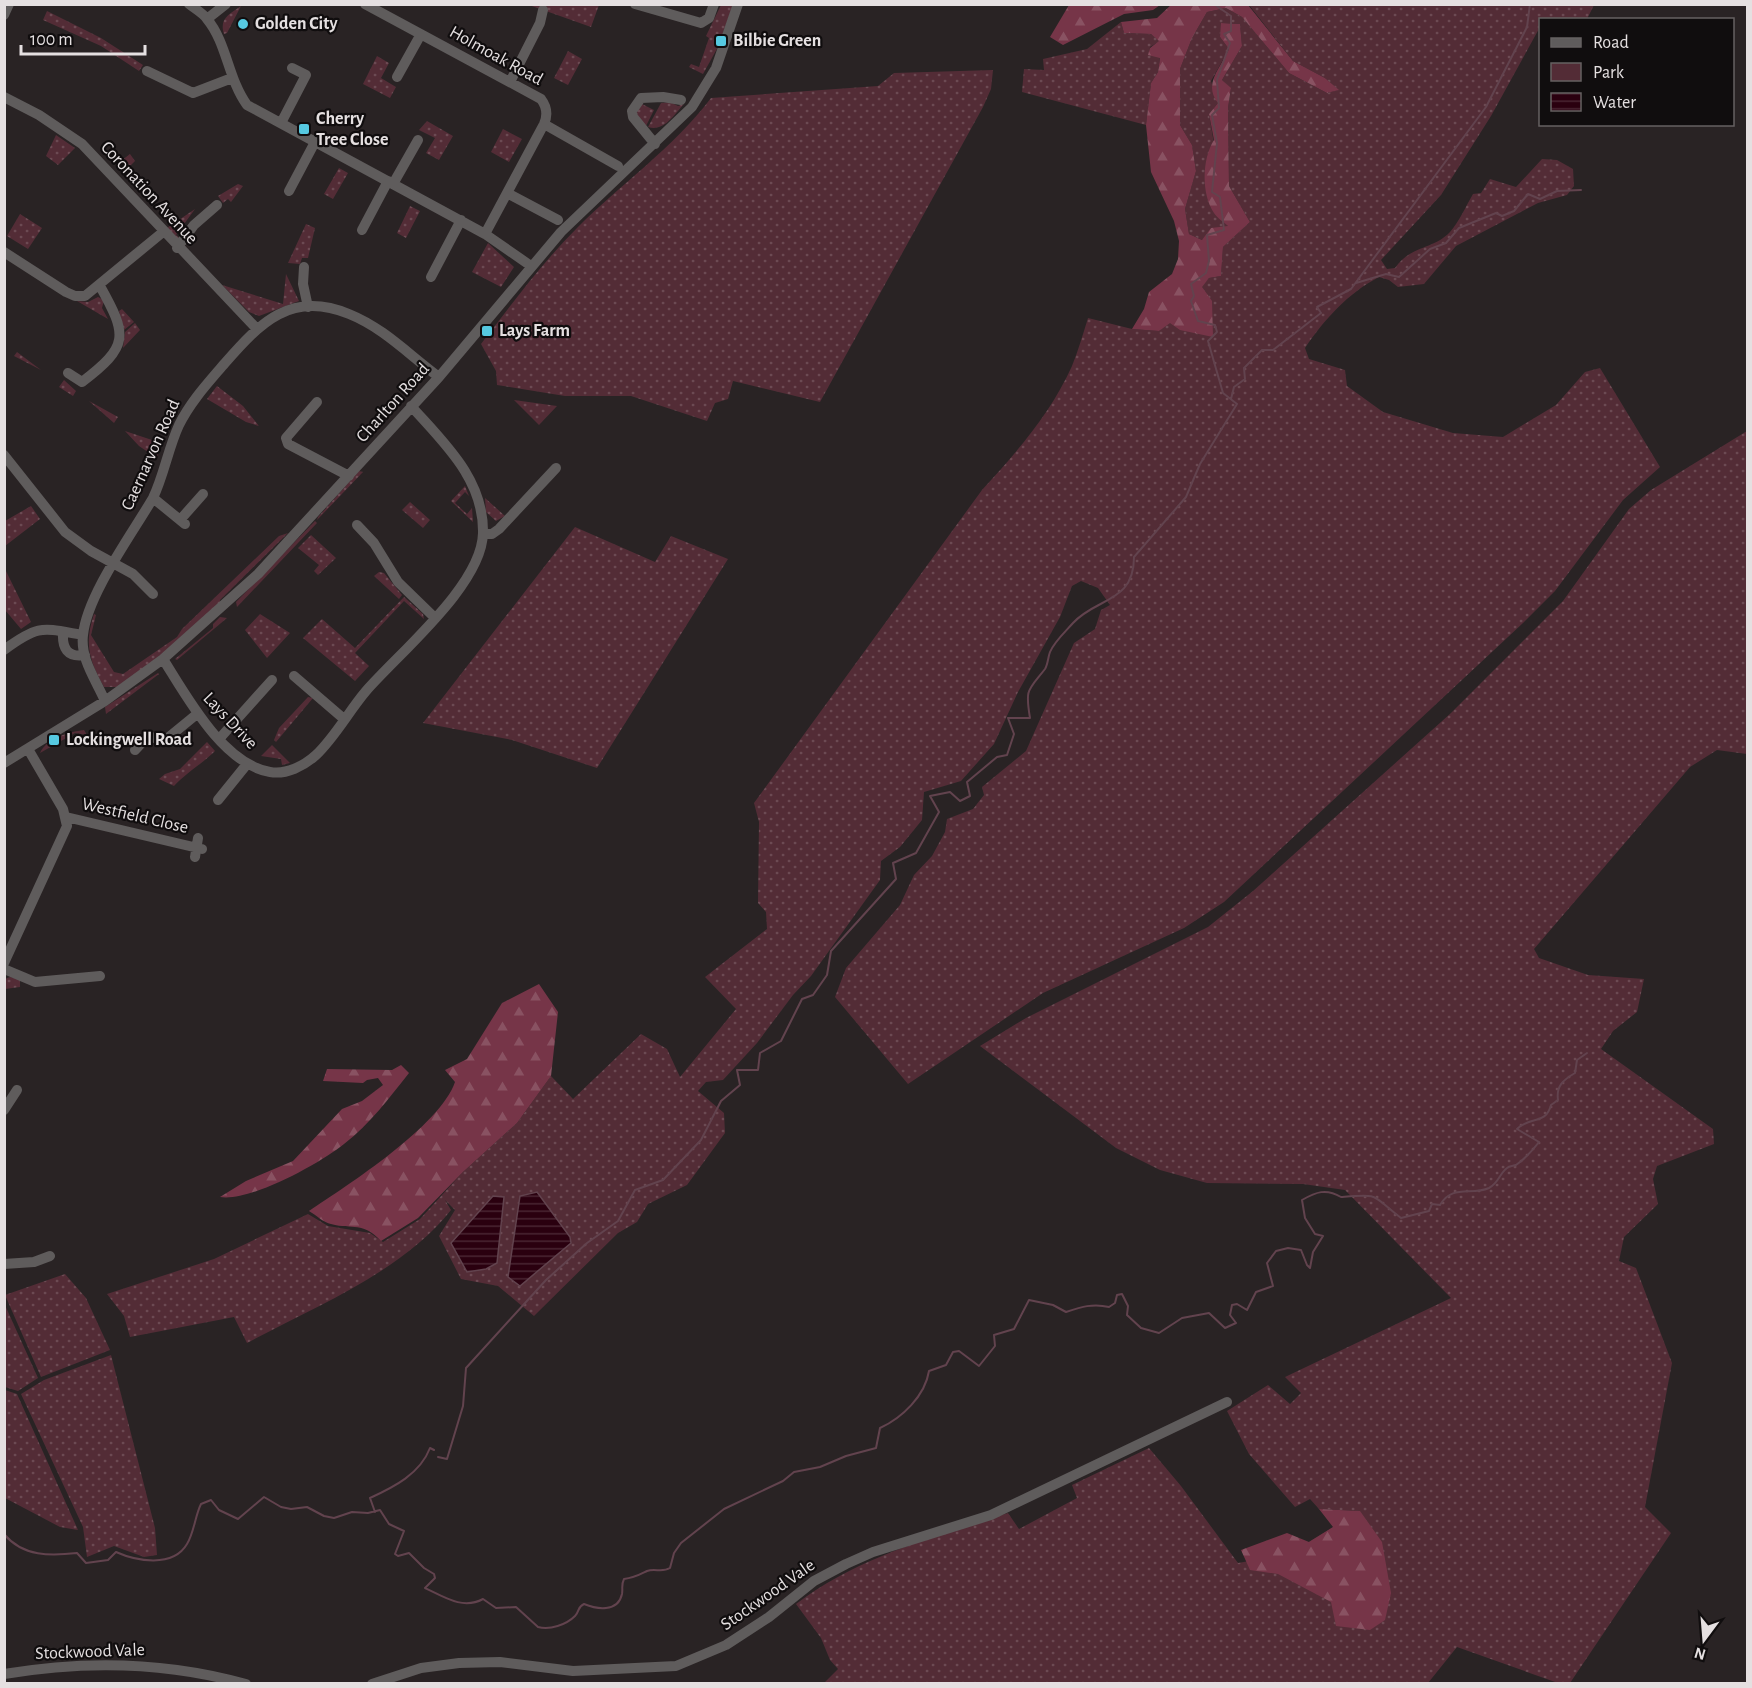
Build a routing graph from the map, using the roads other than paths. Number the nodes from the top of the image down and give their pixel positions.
1 (9, 4) edge
2 (189, 4) edge
3 (226, 4) edge
4 (365, 4) edge
5 (635, 4) edge
6 (714, 4) edge
7 (738, 4) edge
8 (543, 10) dead end
9 (4, 15) edge
10 (207, 19) junction
11 (421, 34) junction
12 (292, 68) dead end
13 (147, 71) dead end
14 (397, 77) dead end
15 (232, 78) junction
16 (510, 82) junction
17 (4, 97) edge
18 (681, 100) dead end
19 (281, 123) junction
20 (544, 124) junction
21 (418, 140) dead end
22 (315, 142) junction
23 (655, 144) junction
24 (618, 166) dead end
25 (390, 183) junction
26 (289, 191) dead end
27 (507, 192) junction
28 (217, 205) dead end
29 (461, 220) junction
30 (558, 220) dead end
31 (362, 230) dead end
32 (163, 232) junction
33 (485, 234) junction
34 (177, 248) junction
35 (5, 253) edge
36 (531, 266) junction
37 (304, 267) dead end
38 (431, 277) dead end
39 (100, 286) junction
40 (308, 306) junction
41 (256, 328) junction
42 (68, 373) dead end
43 (439, 377) junction
44 (317, 402) dead end
45 (411, 406) junction
46 (4, 455) edge
47 (556, 468) dead end
48 (349, 476) junction
49 (203, 494) dead end
50 (153, 498) junction
51 (357, 525) dead end
52 (483, 534) junction
53 (115, 562) junction
54 (153, 594) dead end
55 (434, 617) junction
56 (63, 632) junction
57 (82, 635) junction
58 (4, 650) edge
59 (85, 655) junction
60 (163, 659) junction
61 (294, 676) dead end
62 (272, 680) dead end
63 (105, 701) junction
64 (197, 714) junction
65 (344, 719) junction
66 (220, 738) junction
67 (28, 749) junction
68 (135, 750) dead end
69 (4, 763) edge
70 (247, 764) junction
71 (218, 800) dead end
72 (66, 817) junction
73 (198, 848) dead end
74 (4, 963) edge
75 (4, 969) edge
76 (100, 976) dead end
77 (17, 1090) dead end
78 (6, 1104) edge
79 (50, 1256) dead end
80 (4, 1264) edge
81 (1227, 1402) dead end
82 (4, 1674) edge
83 (246, 1683) edge
84 (372, 1683) edge

1 - 9 street
2 - 10 street
3 - 10 street
4 - 11 street, Holmoak Road
5 - 6 street
7 - 23 street, Charlton Road
8 - 16 street
10 - 15 street
11 - 14 street
11 - 16 street, Holmoak Road
12 - 19 street
13 - 15 street
15 - 19 street
16 - 20 street, Holmoak Road
17 - 32 street, Coronation Avenue
18 - 23 street
19 - 22 street
20 - 24 street
20 - 27 street
21 - 25 street
22 - 25 street
22 - 26 street
23 - 36 street, Charlton Road
25 - 29 street
25 - 31 street
27 - 30 street
27 - 33 street
28 - 34 street
29 - 33 street
29 - 38 street
32 - 34 street, Coronation Avenue
32 - 39 street
33 - 36 street
34 - 41 street, Coronation Avenue
35 - 39 street
36 - 43 street, Charlton Road
37 - 40 street
39 - 42 street
40 - 41 street, Caernarvon Road
40 - 43 street, Caernarvon Road
41 - 50 street, Caernarvon Road
43 - 45 street, Charlton Road
44 - 48 street
45 - 48 street, Charlton Road
45 - 52 street, Lays Drive
46 - 53 street
47 - 52 street
48 - 60 street, Charlton Road
49 - 50 street
50 - 53 street, Caernarvon Road
51 - 55 street
52 - 55 street, Lays Drive
53 - 54 street
53 - 57 street, Caernarvon Road
55 - 65 street, Lays Drive
56 - 57 street
56 - 58 street
56 - 59 street
57 - 59 street
59 - 63 street
60 - 63 street, Charlton Road
60 - 64 street, Lays Drive
61 - 65 street
62 - 66 street
63 - 67 street, Charlton Road
64 - 66 street, Lays Drive
64 - 68 street
65 - 70 street, Lays Drive
66 - 70 street, Lays Drive
67 - 69 street, Charlton Road
67 - 72 street
70 - 71 street
72 - 73 street, Westfield Close
72 - 74 street
75 - 76 street
77 - 78 street
79 - 80 street
81 - 84 street, Stockwood Vale
82 - 83 street, Stockwood Vale

